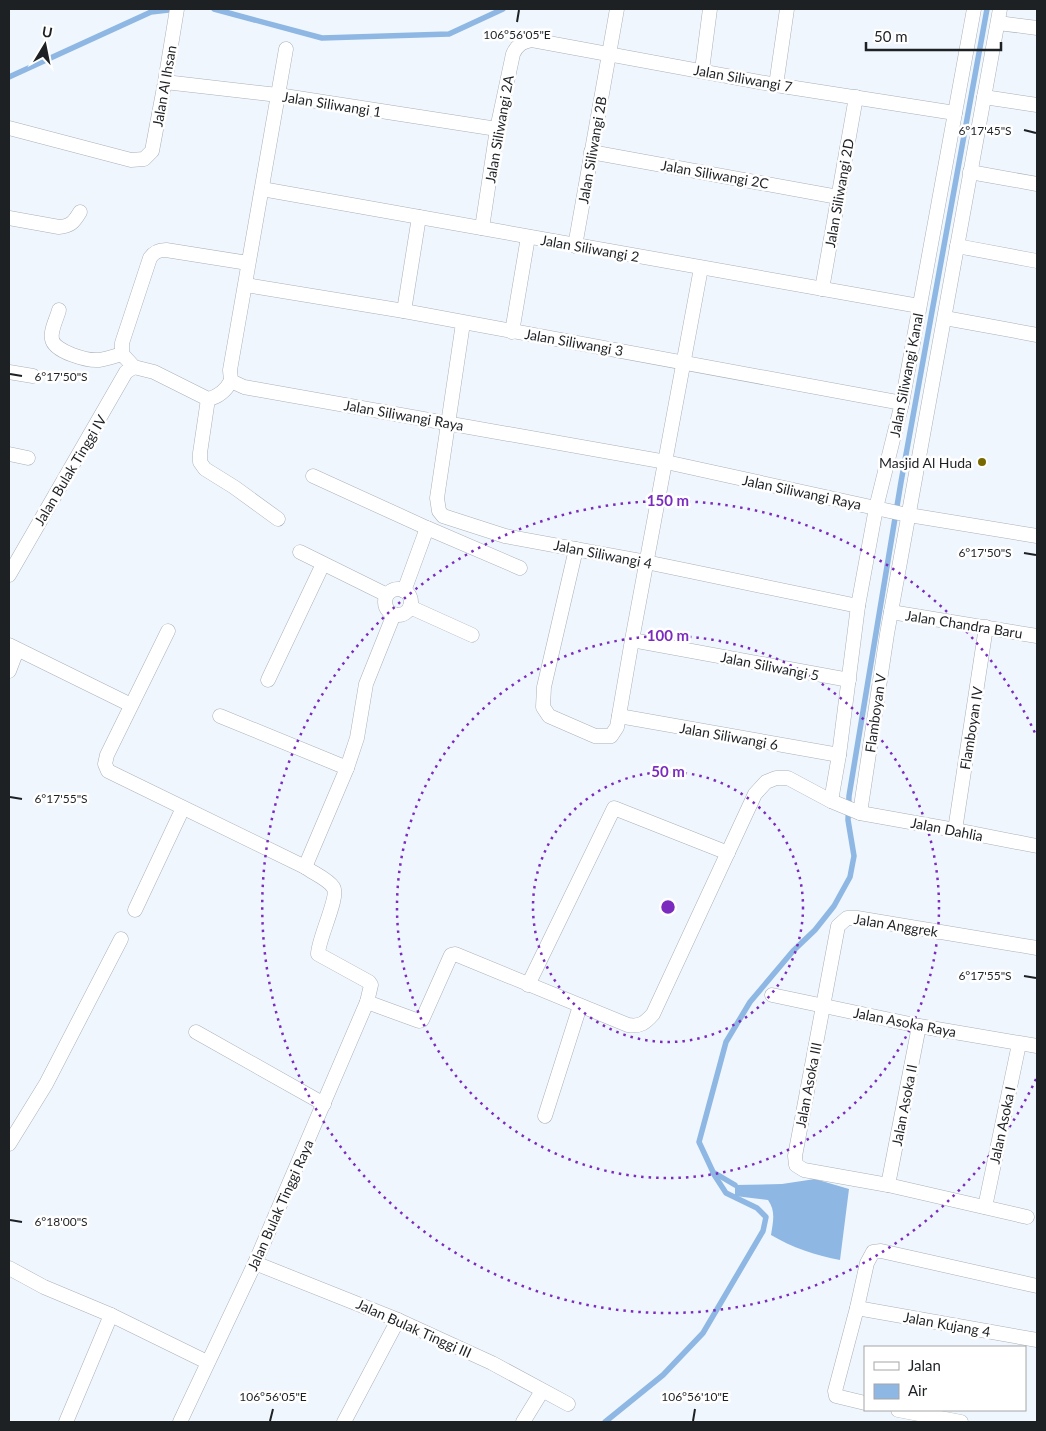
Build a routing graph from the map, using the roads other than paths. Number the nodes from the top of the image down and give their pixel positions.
1 (177, 9) edge
2 (617, 9) edge
3 (710, 9) edge
4 (787, 9) edge
5 (974, 9) edge
6 (1000, 9) edge
7 (998, 23) junction
8 (1037, 28) edge
9 (532, 40) joint
10 (286, 49) dead end
11 (610, 55) junction
12 (702, 70) junction
13 (165, 82) junction
14 (776, 84) junction
15 (278, 95) junction
16 (856, 97) junction
17 (984, 97) junction
18 (1037, 106) edge
19 (954, 113) junction
20 (9, 128) edge
21 (497, 129) junction
22 (591, 152) junction
23 (970, 172) junction
24 (1037, 184) edge
25 (262, 189) junction
26 (838, 196) junction
27 (80, 212) dead end
28 (419, 217) junction
29 (9, 218) edge
30 (482, 228) junction
31 (528, 237) junction
32 (575, 246) junction
33 (957, 246) junction
34 (1037, 261) edge
35 (248, 263) junction
36 (701, 268) junction
37 (246, 285) junction
38 (822, 290) junction
39 (919, 306) junction
40 (59, 310) dead end
41 (404, 311) junction
42 (944, 318) junction
43 (463, 323) junction
44 (512, 332) junction
45 (1037, 336) edge
46 (122, 354) junction
47 (683, 361) junction
48 (134, 367) junction
49 (9, 372) edge
50 (33, 376) dead end
51 (231, 381) junction
52 (208, 399) junction
53 (902, 402) junction
54 (447, 422) junction
55 (9, 454) edge
56 (28, 458) dead end
57 (666, 462) junction
58 (313, 476) dead end
59 (879, 508) junction
60 (906, 515) junction
61 (278, 519) dead end
62 (427, 528) junction
63 (1037, 536) edge
64 (576, 549) junction
65 (300, 552) dead end
66 (646, 562) junction
67 (323, 564) junction
68 (520, 568) dead end
69 (10, 570) edge
70 (404, 591) junction
71 (387, 595) junction
72 (858, 606) junction
73 (410, 607) junction
74 (891, 612) junction
75 (394, 614) junction
76 (986, 627) junction
77 (168, 631) dead end
78 (472, 635) dead end
79 (1037, 636) edge
80 (632, 640) junction
81 (13, 648) edge
82 (9, 671) edge
83 (268, 680) dead end
84 (849, 680) junction
85 (131, 705) junction
86 (220, 716) dead end
87 (619, 716) junction
88 (839, 755) junction
89 (347, 768) junction
90 (835, 803) junction
91 (183, 808) junction
92 (859, 813) junction
93 (956, 830) junction
94 (1037, 846) edge
95 (728, 853) junction
96 (305, 867) junction
97 (135, 910) dead end
98 (121, 939) dead end
99 (1037, 948) edge
100 (528, 985) junction
101 (772, 996) dead end
102 (367, 1002) junction
103 (580, 1006) junction
104 (823, 1006) junction
105 (919, 1026) junction
106 (196, 1032) dead end
107 (1019, 1044) junction
108 (1037, 1046) edge
109 (324, 1104) junction
110 (546, 1116) dead end
111 (9, 1144) edge
112 (888, 1185) junction
113 (986, 1207) junction
114 (1027, 1217) dead end
115 (255, 1263) junction
116 (9, 1268) edge
117 (1037, 1286) edge
118 (857, 1308) junction
119 (111, 1315) junction
120 (398, 1320) junction
121 (1037, 1340) edge
122 (207, 1362) junction
123 (542, 1391) junction
124 (864, 1403) edge
125 (568, 1404) dead end
126 (903, 1411) edge
127 (66, 1422) edge
128 (180, 1422) edge
129 (344, 1422) edge
130 (523, 1422) edge
131 (961, 1422) edge

1 - 13 street, Jalan Al Ihsan
2 - 11 street, Jalan Siliwangi 2B
3 - 12 street
4 - 14 street
5 - 19 street, Jalan Siliwangi Kanal
6 - 7 street, Flamboyan V
7 - 8 street
7 - 17 street, Flamboyan V
9 - 11 street, Jalan Siliwangi 7
9 - 21 street, Jalan Siliwangi 2A
10 - 15 street
11 - 12 street, Jalan Siliwangi 7
11 - 22 street, Jalan Siliwangi 2B
12 - 14 street, Jalan Siliwangi 7
13 - 15 street, Jalan Siliwangi 1
13 - 20 street, Jalan Al Ihsan
14 - 16 street, Jalan Siliwangi 7
15 - 21 street, Jalan Siliwangi 1
15 - 25 street
16 - 19 street, Jalan Siliwangi 7
16 - 26 street, Jalan Siliwangi 2D
17 - 18 street
17 - 23 street, Flamboyan V
19 - 39 street, Jalan Siliwangi Kanal
21 - 30 street, Jalan Siliwangi 2A
22 - 26 street, Jalan Siliwangi 2C
22 - 32 street, Jalan Siliwangi 2B
23 - 24 street
23 - 33 street, Flamboyan V
25 - 28 street, Jalan Siliwangi 2
25 - 35 street
26 - 38 street, Jalan Siliwangi 2D
27 - 29 street
28 - 30 street, Jalan Siliwangi 2
28 - 41 street
30 - 31 street, Jalan Siliwangi 2
31 - 32 street, Jalan Siliwangi 2
31 - 44 street
32 - 36 street, Jalan Siliwangi 2
33 - 34 street
33 - 42 street, Flamboyan V
35 - 37 street
35 - 46 street
36 - 38 street, Jalan Siliwangi 2
36 - 47 street
37 - 41 street, Jalan Siliwangi 3
37 - 51 street
38 - 39 street, Jalan Siliwangi 2
39 - 53 street, Jalan Siliwangi Kanal
40 - 46 street
41 - 43 street, Jalan Siliwangi 3
42 - 45 street
42 - 60 street, Flamboyan V
43 - 44 street, Jalan Siliwangi 3
43 - 54 street
44 - 47 street, Jalan Siliwangi 3
46 - 48 street
47 - 53 street, Jalan Siliwangi 3
47 - 57 street
48 - 52 street
48 - 69 street, Jalan Bulak Tinggi IV
49 - 50 street
51 - 52 street
51 - 54 street, Jalan Siliwangi Raya
52 - 61 street
53 - 59 street, Jalan Siliwangi Kanal
54 - 57 street, Jalan Siliwangi Raya
54 - 64 street, Jalan Siliwangi 4
55 - 56 street
57 - 59 street, Jalan Siliwangi Raya
57 - 66 street
58 - 62 street
59 - 60 street, Jalan Siliwangi Raya
59 - 72 street, Jalan Siliwangi Kanal
60 - 63 street, Jalan Siliwangi Raya
60 - 74 street, Flamboyan V
62 - 68 street
62 - 70 street
64 - 66 street, Jalan Siliwangi 4
64 - 87 street
65 - 67 street
66 - 72 street, Jalan Siliwangi 4
66 - 80 street
67 - 71 street
67 - 83 street
70 - 71 street
70 - 73 street
71 - 75 street
72 - 84 street, Jalan Siliwangi Kanal
73 - 75 street
73 - 78 street
74 - 76 street, Jalan Chandra Baru
74 - 92 street, Flamboyan V
75 - 89 street
76 - 79 street, Jalan Chandra Baru
76 - 93 street, Flamboyan IV
77 - 85 street
80 - 84 street, Jalan Siliwangi 5
80 - 87 street
81 - 82 street
81 - 85 street
84 - 88 street, Jalan Siliwangi Kanal
85 - 91 street
86 - 89 street
87 - 88 street, Jalan Siliwangi 6
88 - 90 street, Jalan Siliwangi Kanal
89 - 96 street
90 - 92 street
90 - 95 street
91 - 96 street
91 - 97 street
92 - 93 street, Jalan Dahlia
93 - 94 street, Jalan Dahlia
95 - 100 street
95 - 103 street
96 - 102 street, Jalan Bulak Tinggi Raya
98 - 111 street
99 - 104 street, Jalan Anggrek
100 - 102 street
100 - 103 street
101 - 104 street, Jalan Asoka Raya
102 - 109 street, Jalan Bulak Tinggi Raya
103 - 110 street
104 - 105 street, Jalan Asoka Raya
104 - 112 street, Jalan Asoka III
105 - 107 street, Jalan Asoka Raya
105 - 112 street, Jalan Asoka II
106 - 109 street
107 - 108 street, Jalan Asoka Raya
107 - 113 street, Jalan Asoka I
109 - 115 street, Jalan Bulak Tinggi Raya
112 - 113 street
113 - 114 street
115 - 120 street, Jalan Bulak Tinggi III
115 - 122 street, Jalan Bulak Tinggi Raya
116 - 119 street
117 - 118 street
118 - 121 street, Jalan Kujang 4
118 - 124 street
119 - 122 street
119 - 127 street
120 - 123 street, Jalan Bulak Tinggi III
120 - 129 street
122 - 128 street, Jalan Bulak Tinggi Raya
123 - 125 street, Jalan Bulak Tinggi III
123 - 130 street
126 - 131 street

